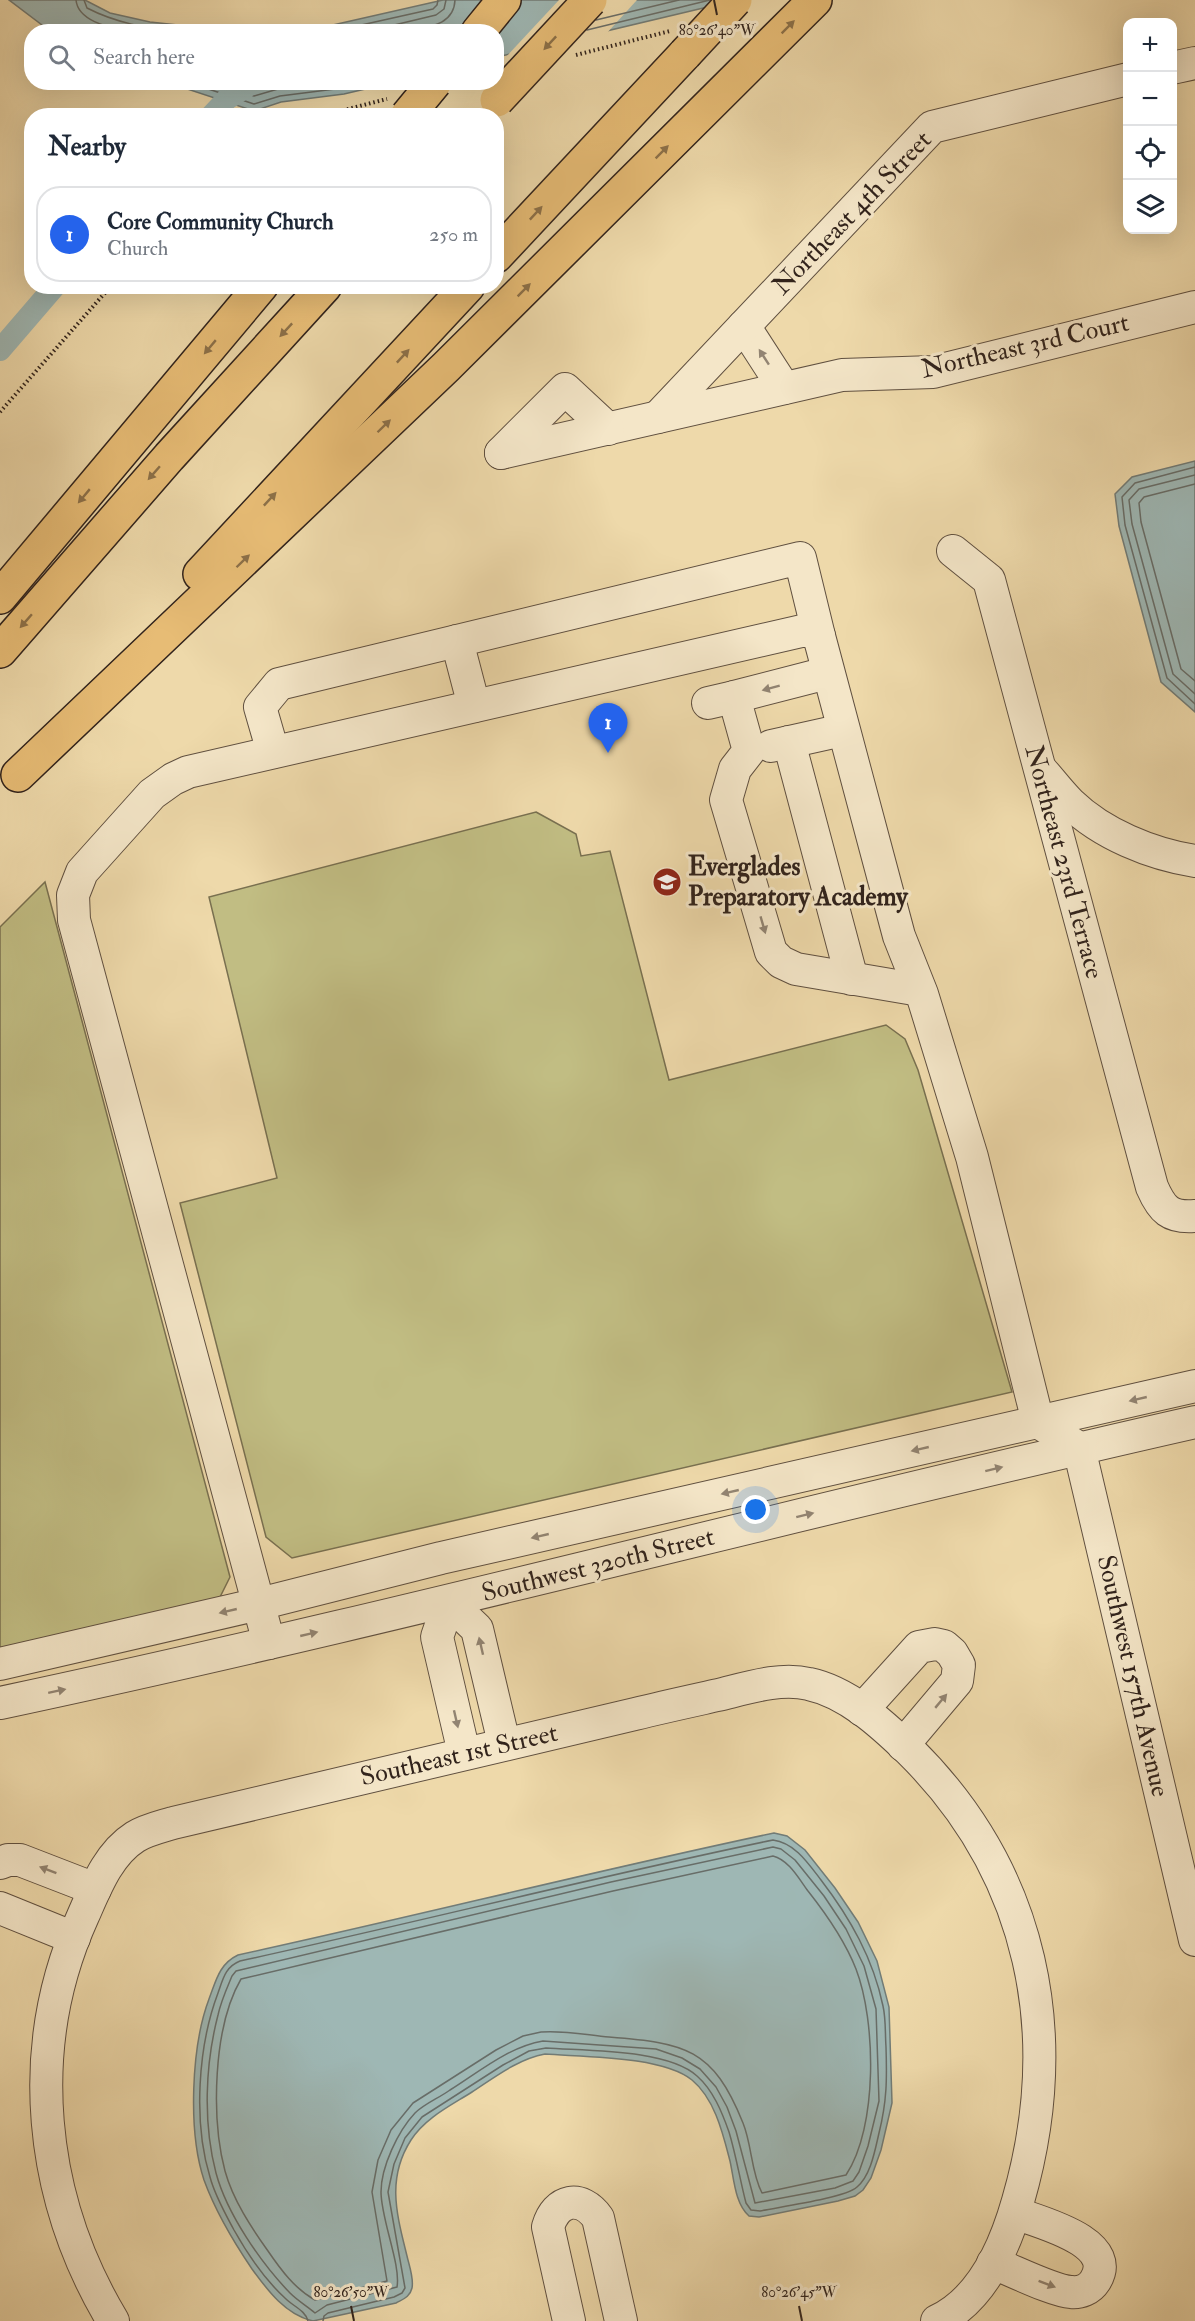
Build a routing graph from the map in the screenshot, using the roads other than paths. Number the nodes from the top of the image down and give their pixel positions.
1 (504, 0) edge
2 (590, 0) edge
3 (735, 0) edge
4 (815, 0) edge
5 (484, 24) edge
6 (1195, 63) edge
7 (1177, 67) edge
8 (1123, 80) edge
9 (428, 90) edge
10 (414, 108) edge
11 (490, 108) edge
12 (504, 247) edge
13 (254, 294) edge
14 (318, 294) edge
15 (461, 294) edge
16 (1195, 307) edge
17 (744, 326) junction
18 (784, 388) junction
19 (658, 417) junction
20 (608, 429) dead end
21 (953, 551) dead end
22 (0, 597) edge
23 (819, 636) junction
24 (457, 641) junction
25 (0, 651) edge
26 (827, 673) junction
27 (474, 706) junction
28 (843, 730) junction
29 (789, 742) junction
30 (749, 751) junction
31 (273, 752) junction
32 (1038, 766) junction
33 (9, 785) edge
34 (1107, 830) junction
35 (1195, 861) edge
36 (1071, 888) junction
37 (852, 979) junction
38 (920, 990) junction
39 (1195, 1215) edge
40 (1195, 1386) edge
41 (1038, 1422) junction
42 (1195, 1422) edge
43 (1078, 1448) junction
44 (441, 1558) junction
45 (449, 1602) junction
46 (259, 1604) junction
47 (268, 1643) junction
48 (0, 1664) edge
49 (488, 1678) junction
50 (449, 1687) junction
51 (0, 1703) edge
52 (870, 1717) junction
53 (504, 1743) junction
54 (903, 1745) junction
55 (464, 1753) junction
56 (0, 1863) edge
57 (95, 1889) junction
58 (0, 1908) edge
59 (76, 1931) junction
60 (1195, 1940) edge
61 (1015, 2213) junction
62 (998, 2253) junction
63 (112, 2321) edge
64 (569, 2321) edge
65 (621, 2321) edge
66 (937, 2321) edge

1 - 5 highway
2 -> 11 highway, bridge
12 -> 3 highway, bridge
33 -> 4 highway
6 - 7 street
8 - 17 street, Northeast 4th Street
9 - 10 highway, bridge
13 -> 22 highway
14 -> 25 highway
33 -> 15 highway
16 - 18 street, Northeast 3rd Court
18 -> 17 street
17 - 19 street, Northeast 4th Street
18 - 19 street, Northeast 3rd Court
19 - 20 street, Northeast 3rd Court
21 - 32 street, Northeast 23rd Terrace
23 - 24 street
23 - 26 street
23 - 27 street
24 - 27 street
24 - 31 street
26 - 28 street
26 -> 30 street
27 - 31 street
28 - 29 street
28 - 38 street
29 - 30 street
29 - 37 street
30 -> 37 street
31 - 46 street
32 - 34 street
32 - 36 street, Northeast 23rd Terrace
34 - 35 street
34 - 36 street
36 - 39 street, Northeast 23rd Terrace
37 - 38 street
38 - 41 street
40 -> 41 street, Southwest 320th Street
41 - 43 street
41 -> 44 street, Southwest 320th Street
42 - 43 street, Southwest 320th Street
45 -> 43 street, Southwest 320th Street
43 - 60 street, Southwest 157th Avenue
44 - 45 street
44 - 46 street, Southwest 320th Street
47 -> 45 street, Southwest 320th Street
49 -> 45 street
45 - 50 street
46 - 47 street
46 -> 48 street, Southwest 320th Street
51 -> 47 street, Southwest 320th Street
49 - 50 street
49 - 53 street
50 -> 55 street
52 - 53 street, Southeast 1st Street
52 - 54 street, Southeast 1st Street
54 -> 52 street
53 - 55 street, Southeast 1st Street
54 - 61 street, Southeast 1st Street
55 - 57 street, Southeast 1st Street
57 -> 56 street
57 - 59 street, Southeast 1st Street
58 - 59 street
59 - 63 street, Southeast 1st Street
61 - 62 street, Southeast 1st Street
62 -> 61 street
62 - 66 street, Southeast 1st Street
64 - 65 street

